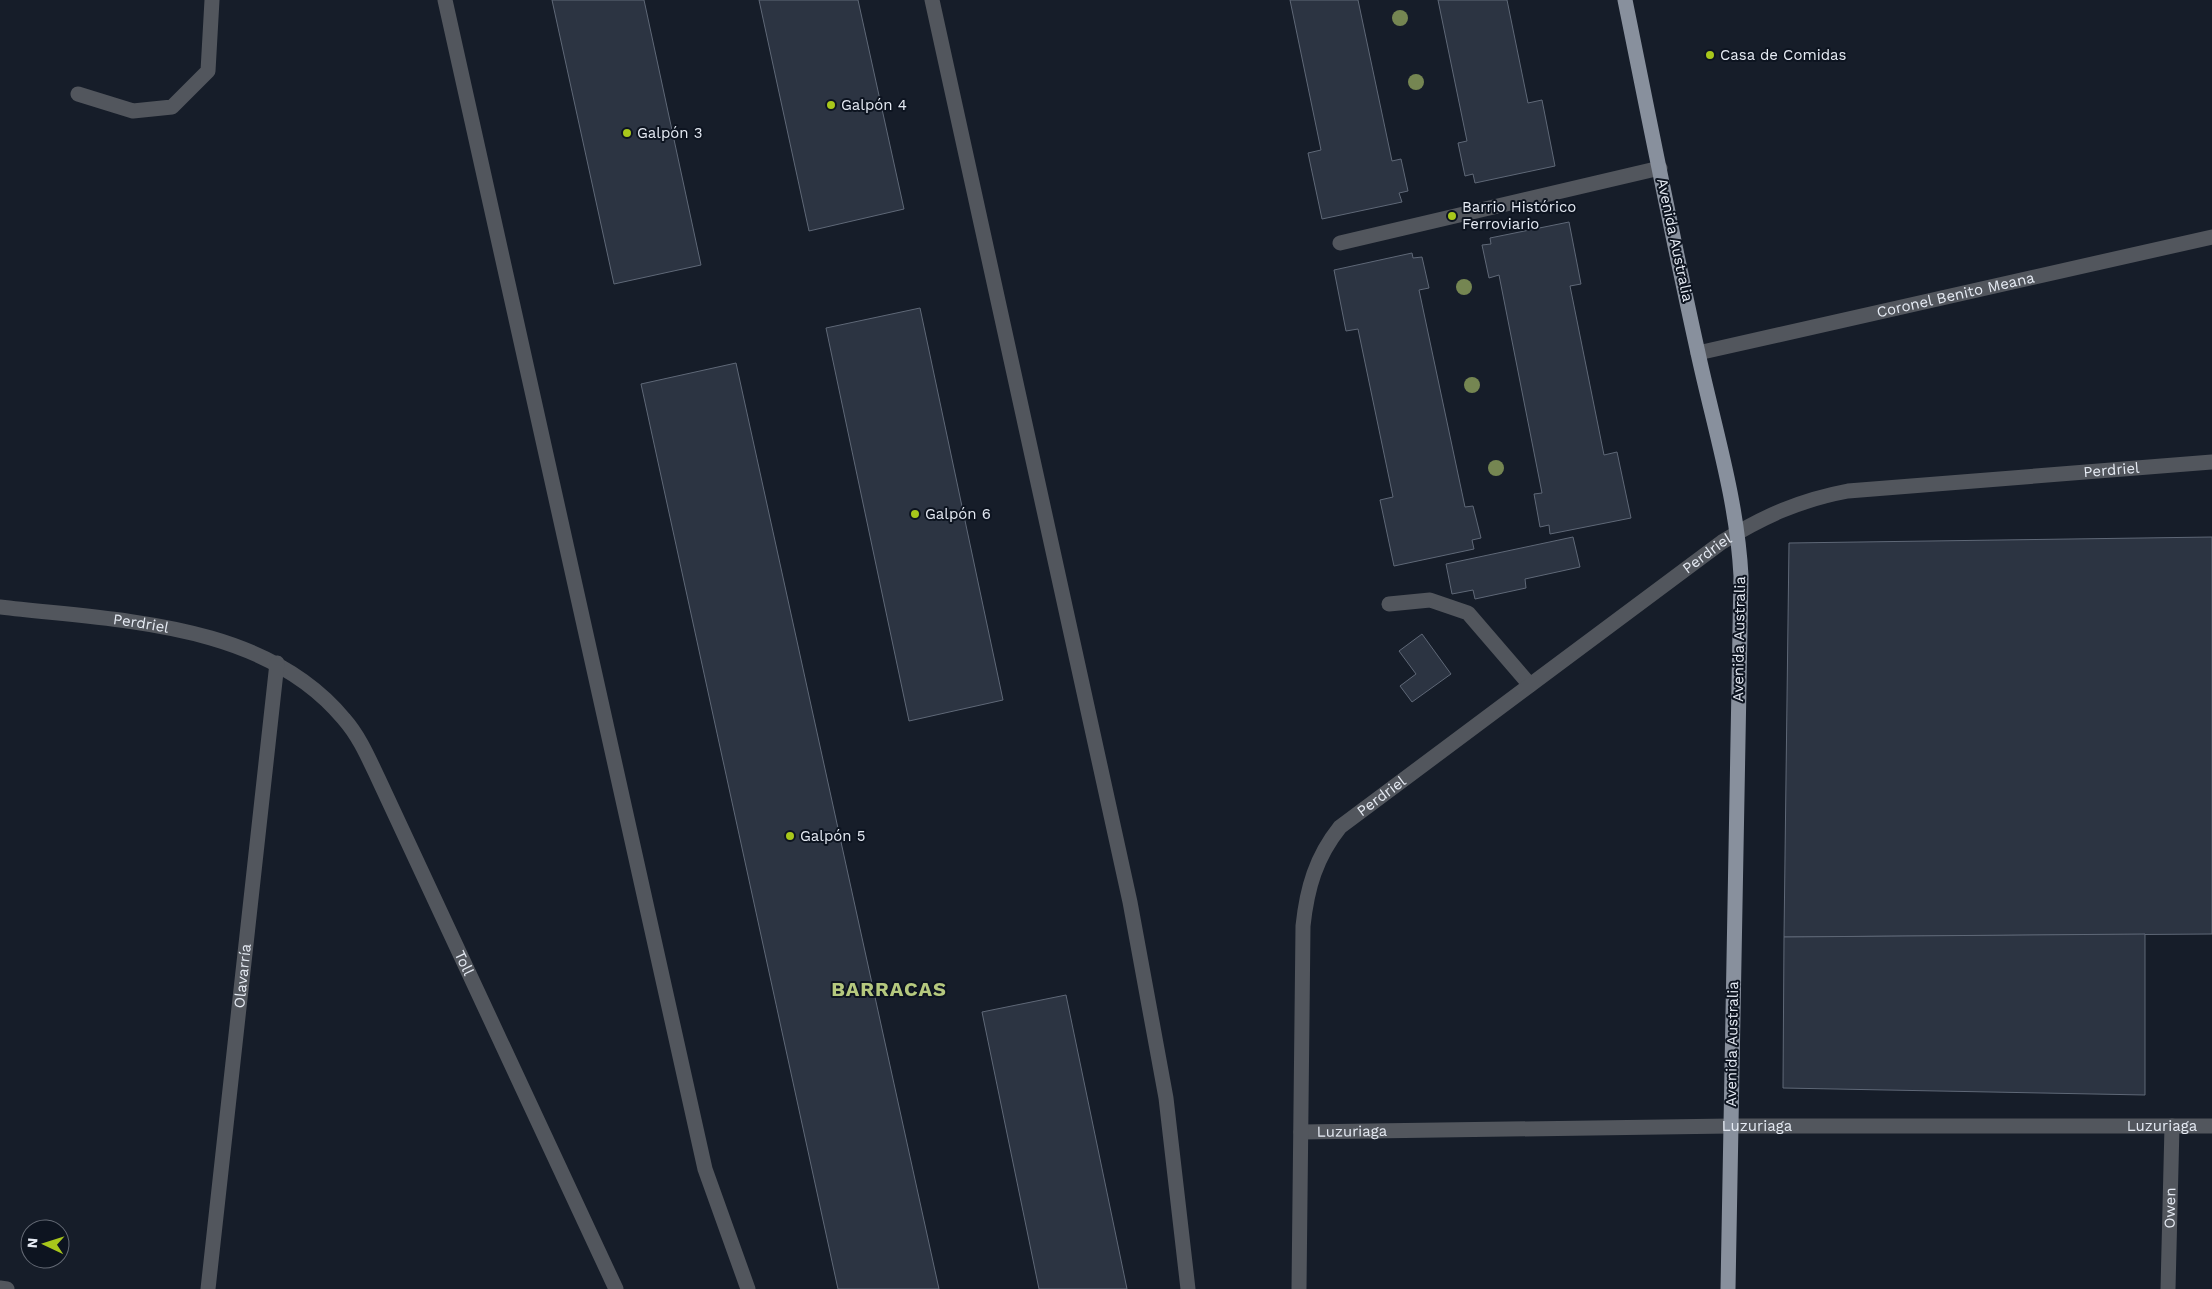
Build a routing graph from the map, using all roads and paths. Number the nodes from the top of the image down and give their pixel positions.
1 (212, 0) edge
2 (445, 0) edge
3 (932, 0) edge
4 (1625, 0) edge
5 (78, 94) dead end
6 (1660, 168) junction
7 (2212, 237) edge
8 (1340, 243) dead end
9 (1698, 353) junction
10 (2212, 462) edge
11 (1738, 532) junction
12 (1389, 604) dead end
13 (0, 607) edge
14 (277, 663) junction
15 (1530, 685) junction
16 (1730, 1126) junction
17 (2172, 1126) junction
18 (2212, 1126) edge
19 (1301, 1132) junction
20 (0, 1288) edge
21 (7, 1289) edge
22 (208, 1289) edge
23 (616, 1289) edge
24 (748, 1289) edge
25 (1188, 1289) edge
26 (1300, 1289) edge
27 (1728, 1289) edge
28 (2168, 1289) edge

1 - 5 street
2 - 24 street
3 - 25 street
4 - 6 main road, Avenida Australia
6 - 8 street
6 - 9 main road, Avenida Australia
7 - 9 street, Coronel Benito Meana
9 - 11 main road, Avenida Australia
10 - 11 street, Perdriel
11 - 15 street, Perdriel
11 - 16 main road, Avenida Australia
12 - 15 street
13 - 14 street, Perdriel
14 - 22 street, Olavarría
14 - 23 street, Toll
15 - 19 street, Perdriel
16 - 17 street, Luzuriaga
16 - 19 street, Luzuriaga
16 - 27 main road, Avenida Australia
17 - 18 street, Luzuriaga
17 - 28 street, Owen
19 - 26 street, Perdriel
20 - 21 street

